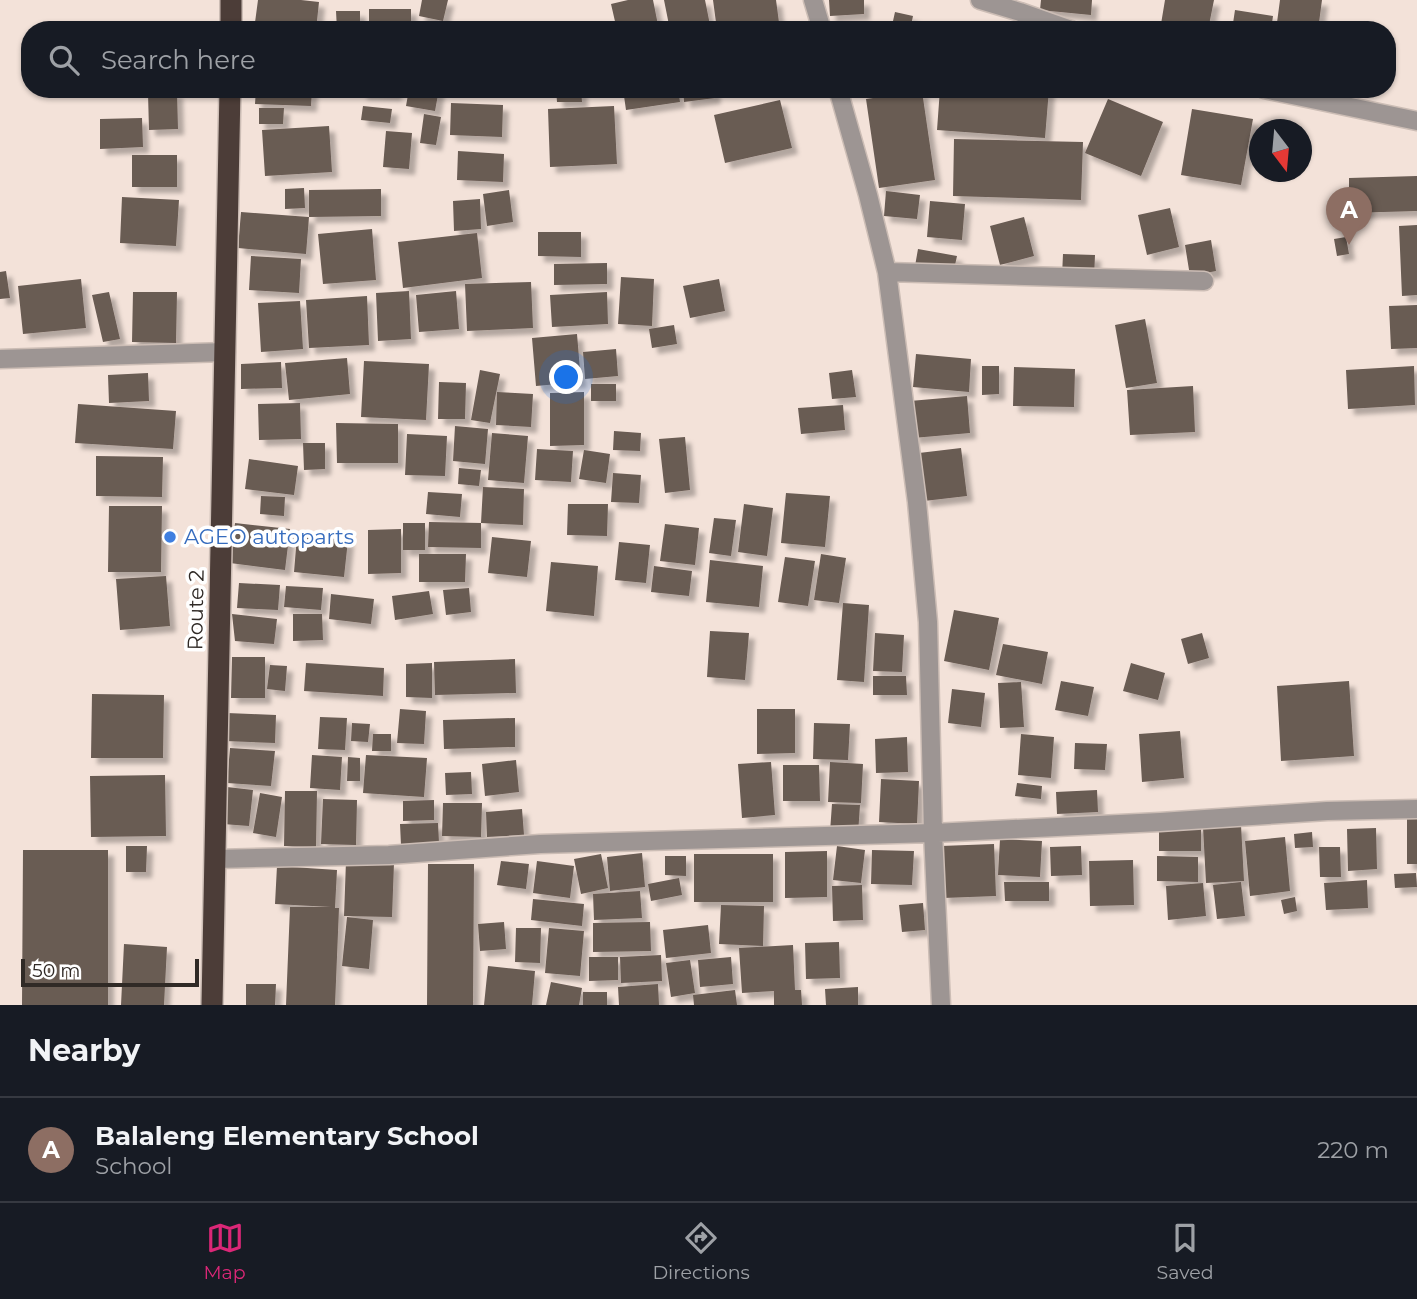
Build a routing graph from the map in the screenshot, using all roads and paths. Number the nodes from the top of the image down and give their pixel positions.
1 (231, 0) edge
2 (814, 0) edge
3 (980, 0) edge
4 (231, 21) edge
5 (820, 21) edge
6 (1046, 21) edge
7 (230, 98) edge
8 (840, 98) edge
9 (1307, 98) edge
10 (1417, 121) edge
11 (887, 272) junction
12 (1203, 281) dead end
13 (226, 352) junction
14 (0, 359) edge
15 (1417, 809) edge
16 (933, 833) junction
17 (216, 859) junction
18 (212, 1005) edge
19 (941, 1005) edge

1 - 4 highway
2 - 5 street
3 - 6 street
7 - 13 highway, Route 2
8 - 11 street
9 - 10 street
11 - 12 street
11 - 16 street
13 - 14 street
13 - 17 highway, Route 2
15 - 16 street
16 - 17 street
16 - 19 street
17 - 18 highway, Route 2

